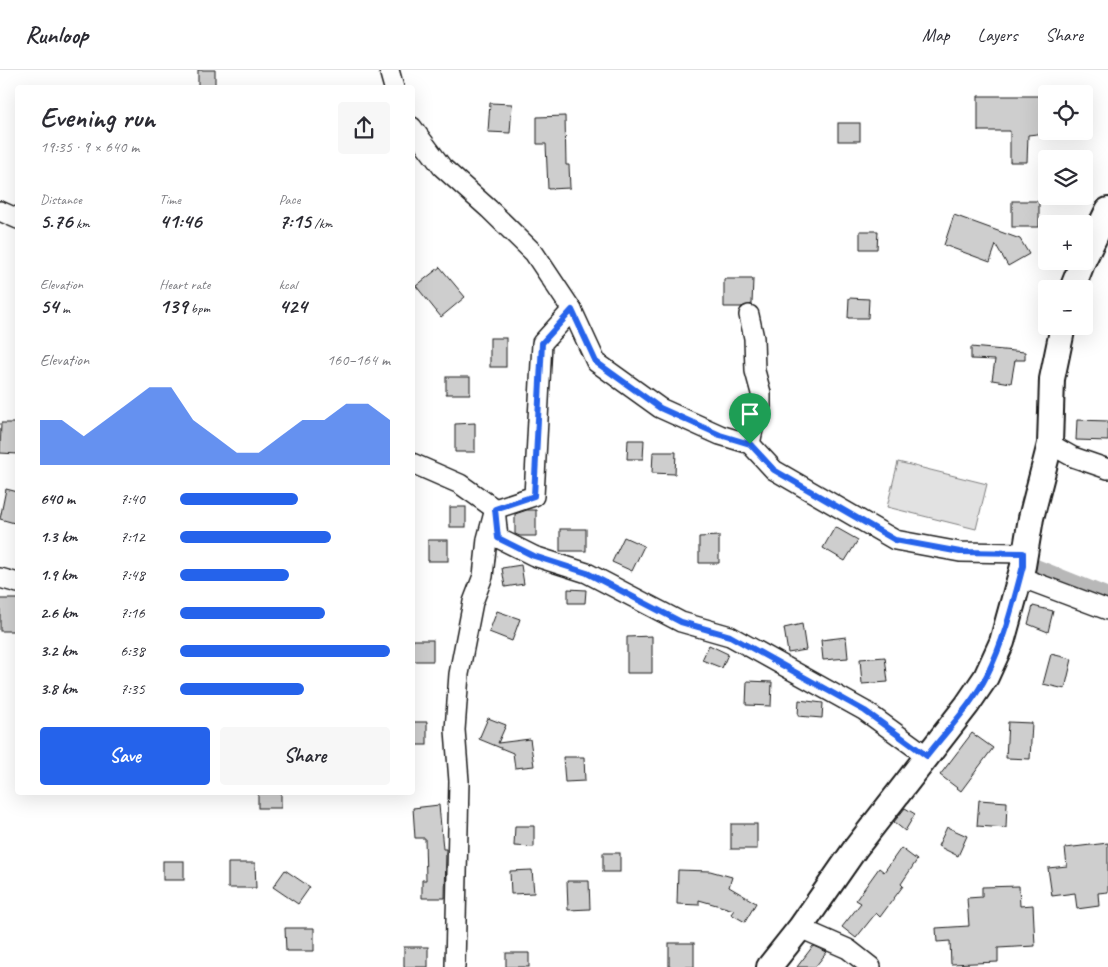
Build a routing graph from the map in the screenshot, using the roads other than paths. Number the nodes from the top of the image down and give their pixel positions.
1 (389, 70) edge
2 (393, 85) edge
3 (415, 131) edge
4 (1108, 210) edge
5 (0, 211) edge
6 (15, 218) edge
7 (1093, 240) edge
8 (572, 310) junction
9 (749, 316) dead end
10 (1061, 335) edge
11 (750, 444) junction
12 (1050, 444) junction
13 (415, 464) edge
14 (1108, 469) edge
15 (495, 509) junction
16 (1023, 553) junction
17 (1020, 577) junction
18 (0, 578) edge
19 (15, 582) edge
20 (1108, 610) edge
21 (927, 756) junction
22 (800, 928) junction
23 (455, 967) edge
24 (769, 967) edge
25 (871, 967) edge

1 - 2 street
3 - 8 street
4 - 7 main road
5 - 6 street
8 - 11 street
8 - 15 street
9 - 11 street
10 - 12 main road
11 - 16 street
12 - 14 street
12 - 16 main road
13 - 15 street
15 - 21 street
15 - 23 street
16 - 17 main road
17 - 20 street
17 - 21 main road
18 - 19 street
21 - 22 main road
22 - 24 main road
22 - 25 street

